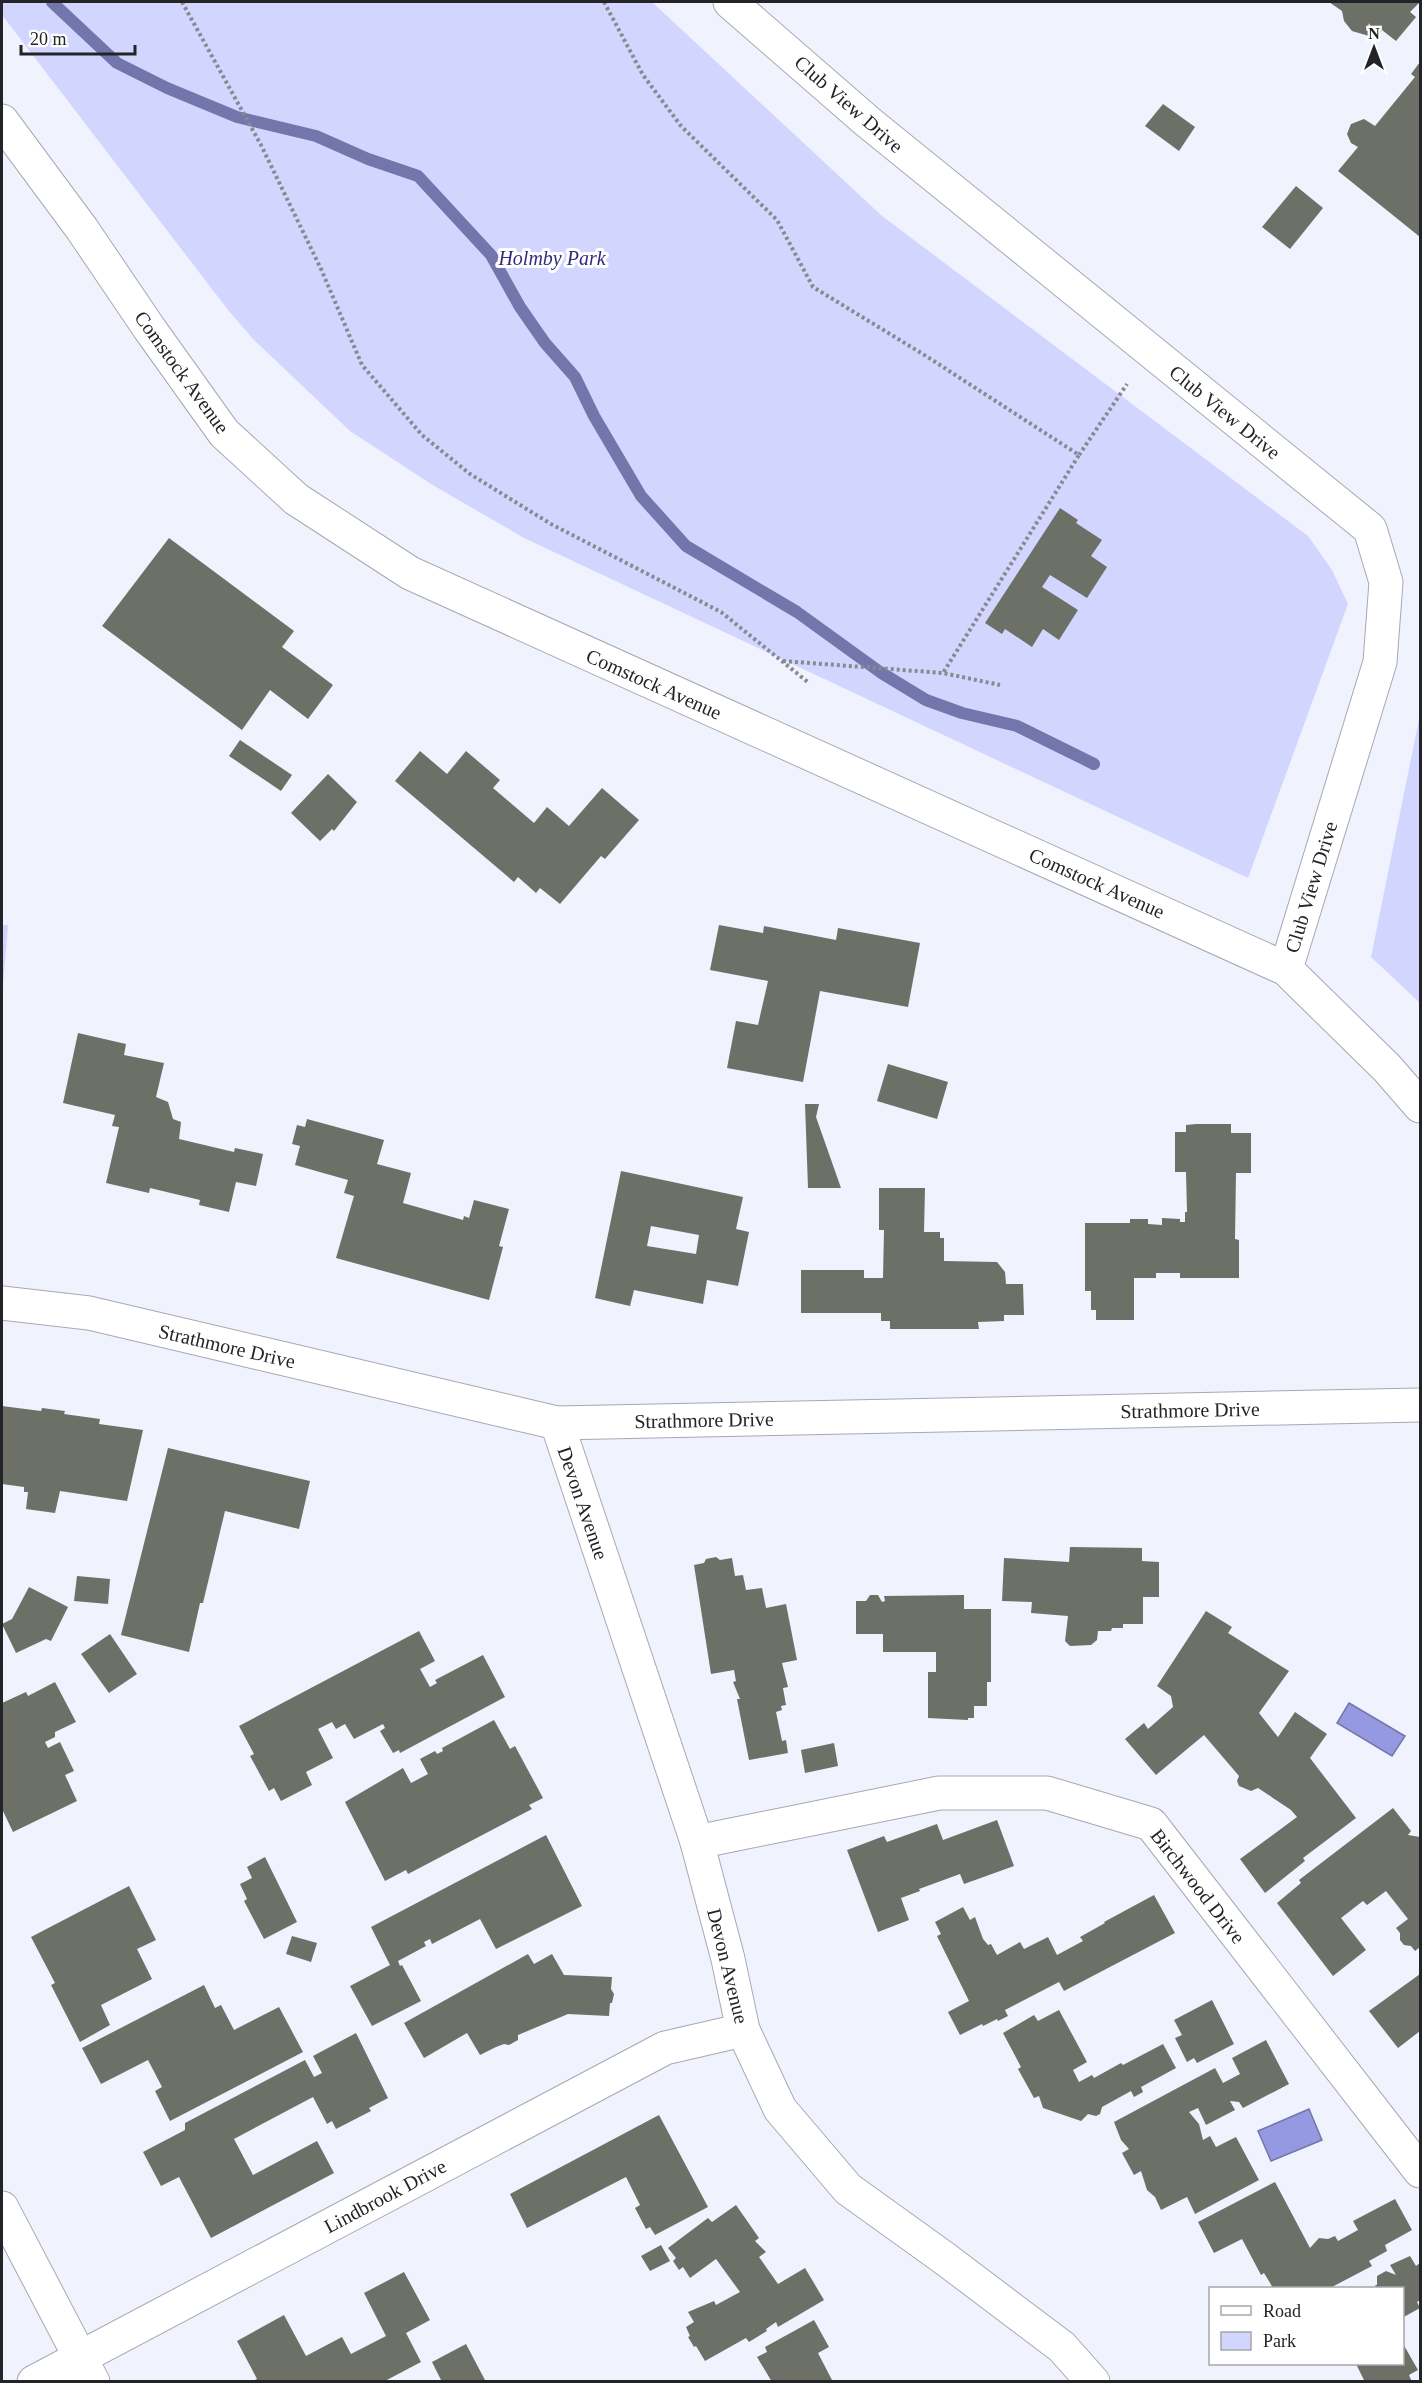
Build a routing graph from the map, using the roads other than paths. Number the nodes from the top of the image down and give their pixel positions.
1 (730, 2) edge
2 (2, 121) edge
3 (1286, 969) junction
4 (1420, 1106) edge
5 (2, 1304) edge
6 (1420, 1405) edge
7 (557, 1423) junction
8 (697, 1842) junction
9 (743, 2030) junction
10 (1420, 2171) edge
11 (2, 2208) edge
12 (86, 2369) edge
13 (34, 2382) edge
14 (1093, 2382) edge

1 - 3 street, Club View Drive
2 - 3 street, Comstock Avenue
3 - 4 street, Comstock Avenue
5 - 7 street, Strathmore Drive
6 - 7 street, Strathmore Drive
7 - 8 street, Devon Avenue
8 - 9 street, Devon Avenue
8 - 10 street, Birchwood Drive
9 - 12 street, Lindbrook Drive
9 - 14 street, Devon Avenue
11 - 12 street
12 - 13 street, Lindbrook Drive

